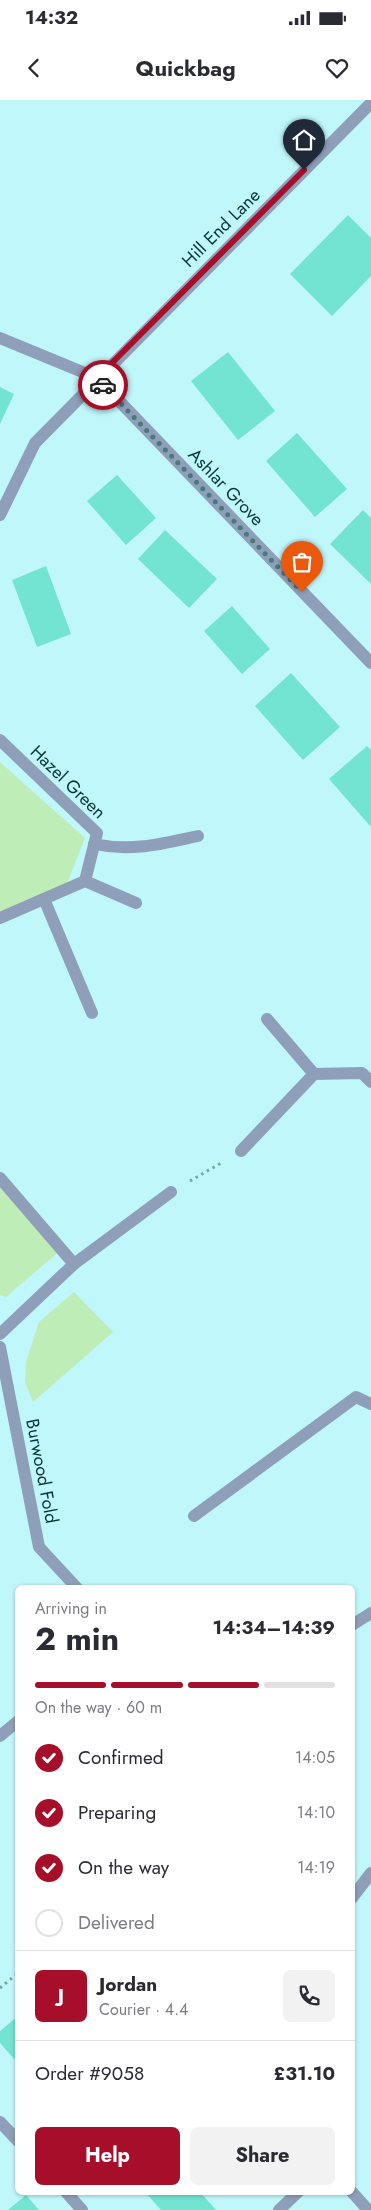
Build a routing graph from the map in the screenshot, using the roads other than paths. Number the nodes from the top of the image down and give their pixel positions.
1 (371, 103) edge
2 (0, 338) edge
3 (97, 378) junction
4 (0, 515) edge
5 (371, 663) edge
6 (0, 740) edge
7 (198, 836) dead end
8 (94, 844) junction
9 (85, 882) junction
10 (44, 899) junction
11 (136, 903) dead end
12 (0, 918) edge
13 (92, 1013) dead end
14 (267, 1019) dead end
15 (314, 1074) junction
16 (371, 1082) edge
17 (241, 1151) road end
18 (0, 1178) edge
19 (170, 1192) road end
20 (74, 1264) junction
21 (0, 1334) edge
22 (0, 1347) edge
23 (371, 1404) edge
24 (194, 1516) dead end
25 (74, 1585) edge
26 (371, 1612) edge
27 (355, 1623) edge
28 (15, 1724) edge
29 (0, 1736) edge
30 (371, 1874) edge
31 (355, 1894) edge
32 (0, 2122) edge
33 (15, 2138) edge
34 (69, 2195) edge
35 (295, 2195) edge
36 (355, 2195) edge
37 (82, 2210) edge
38 (279, 2210) edge
39 (368, 2210) edge

1 - 3 street, Hill End Lane
2 - 3 street
3 - 4 street, Hill End Lane
3 - 5 street, Ashlar Grove
6 - 8 street, Hazel Green
7 - 8 street
8 - 9 street, Hazel Green
9 - 10 street
9 - 11 street
10 - 12 street
10 - 13 street
14 - 15 street
15 - 16 street
15 - 17 street
18 - 20 street
19 - 20 street
20 - 21 street
22 - 25 street, Burwood Fold
23 - 24 street
26 - 27 street
28 - 29 street
30 - 31 street
32 - 33 street
34 - 37 street
35 - 38 street
36 - 39 street

